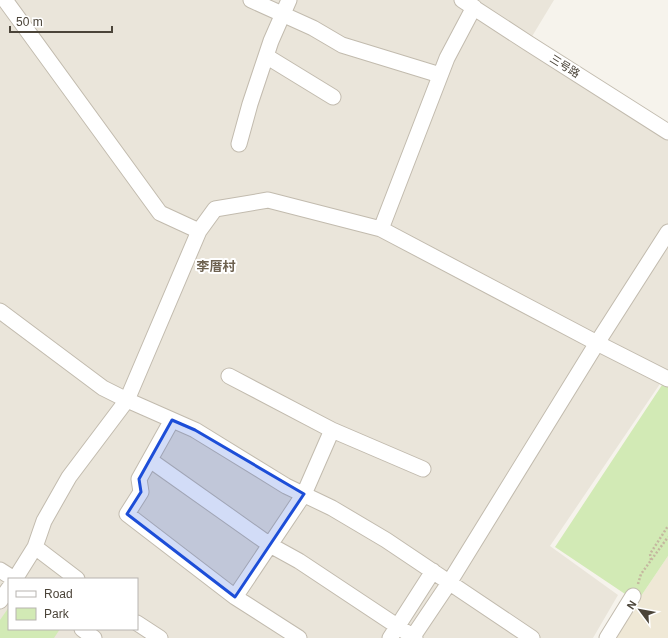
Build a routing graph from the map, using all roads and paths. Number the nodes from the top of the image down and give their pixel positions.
1 (5, 0) edge
2 (251, 0) edge
3 (289, 0) edge
4 (468, 4) edge
5 (283, 15) junction
6 (266, 56) junction
7 (440, 76) junction
8 (334, 97) dead end
9 (668, 132) edge
10 (239, 144) dead end
11 (380, 229) junction
12 (199, 231) junction
13 (668, 232) edge
14 (0, 311) edge
15 (597, 343) junction
16 (229, 376) dead end
17 (668, 379) edge
18 (127, 400) junction
19 (172, 420) junction
20 (332, 430) junction
21 (150, 460) junction
22 (423, 469) dead end
23 (304, 494) junction
24 (668, 526) edge
25 (668, 537) edge
26 (270, 545) junction
27 (35, 547) junction
28 (651, 561) junction
29 (0, 570) edge
30 (433, 571) junction
31 (12, 578) edge
32 (16, 578) edge
33 (76, 578) edge
34 (449, 583) junction
35 (8, 590) edge
36 (633, 596) joint
37 (235, 597) junction
38 (0, 601) edge
39 (138, 624) edge
40 (83, 630) edge
41 (94, 638) edge
42 (160, 638) edge
43 (299, 638) edge
44 (390, 638) edge
45 (414, 638) edge
46 (532, 638) edge
47 (607, 638) edge

1 - 12 street
2 - 5 street
3 - 5 street
4 - 7 street
4 - 9 street, 三号路
5 - 6 street
5 - 7 street
6 - 8 street
6 - 10 street
7 - 11 street
11 - 12 street
11 - 15 street
12 - 18 street
13 - 15 street
14 - 18 street
15 - 17 street
15 - 34 street
16 - 20 street
18 - 19 street
18 - 27 street
19 - 21 street
19 - 23 street
20 - 22 street
20 - 23 street
21 - 26 street
21 - 37 street
23 - 26 street
23 - 30 street
24 - 28 path
25 - 28 path
26 - 37 street
26 - 45 street
27 - 32 street
27 - 33 street
28 - 36 path
29 - 31 street
30 - 34 street
30 - 44 street
34 - 45 street
34 - 46 street
35 - 38 street
36 - 47 street
37 - 43 street
39 - 42 street
40 - 41 street

